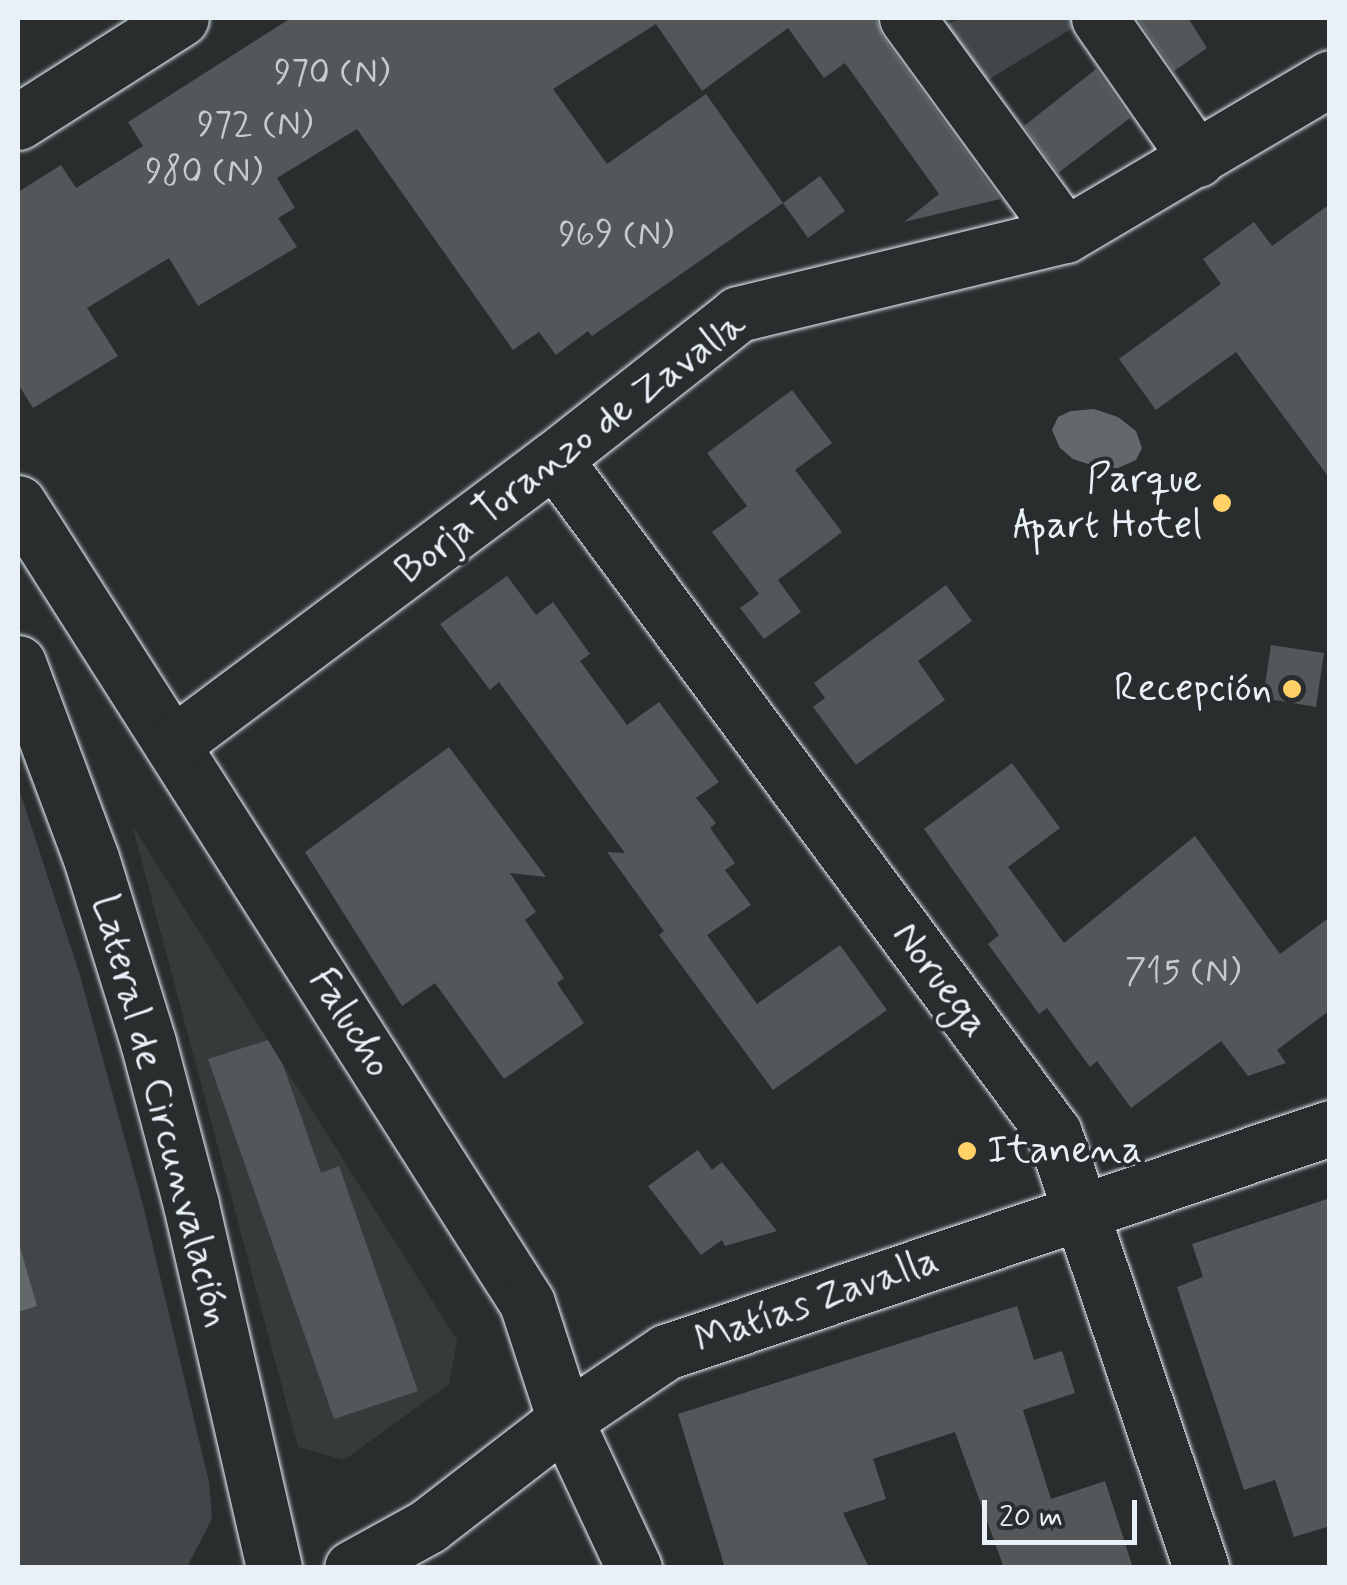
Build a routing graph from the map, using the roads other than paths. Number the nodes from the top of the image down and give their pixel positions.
1 (181, 18) edge
2 (907, 18) edge
3 (1099, 18) edge
4 (1330, 78) edge
5 (18, 122) edge
6 (1197, 159) junction
7 (1065, 235) junction
8 (554, 460) junction
9 (18, 504) edge
10 (18, 663) edge
11 (173, 744) junction
12 (1330, 1128) edge
13 (1080, 1212) junction
14 (566, 1420) junction
15 (274, 1568) edge
16 (352, 1568) edge
17 (634, 1568) edge
18 (1200, 1568) edge

1 - 5 street
2 - 7 street
3 - 6 street
4 - 6 street, Borja Toranzo de Zavalla
6 - 7 street, Borja Toranzo de Zavalla
7 - 8 street, Borja Toranzo de Zavalla
8 - 11 street, Borja Toranzo de Zavalla
8 - 13 street, Noruega
9 - 11 street, Falucho
10 - 15 street, Lateral de Circunvalación
11 - 14 street, Falucho
12 - 13 street, Matías Zavalla
13 - 14 street, Matías Zavalla
13 - 18 street, Noruega
14 - 16 street, Matías Zavalla
14 - 17 street, Falucho

